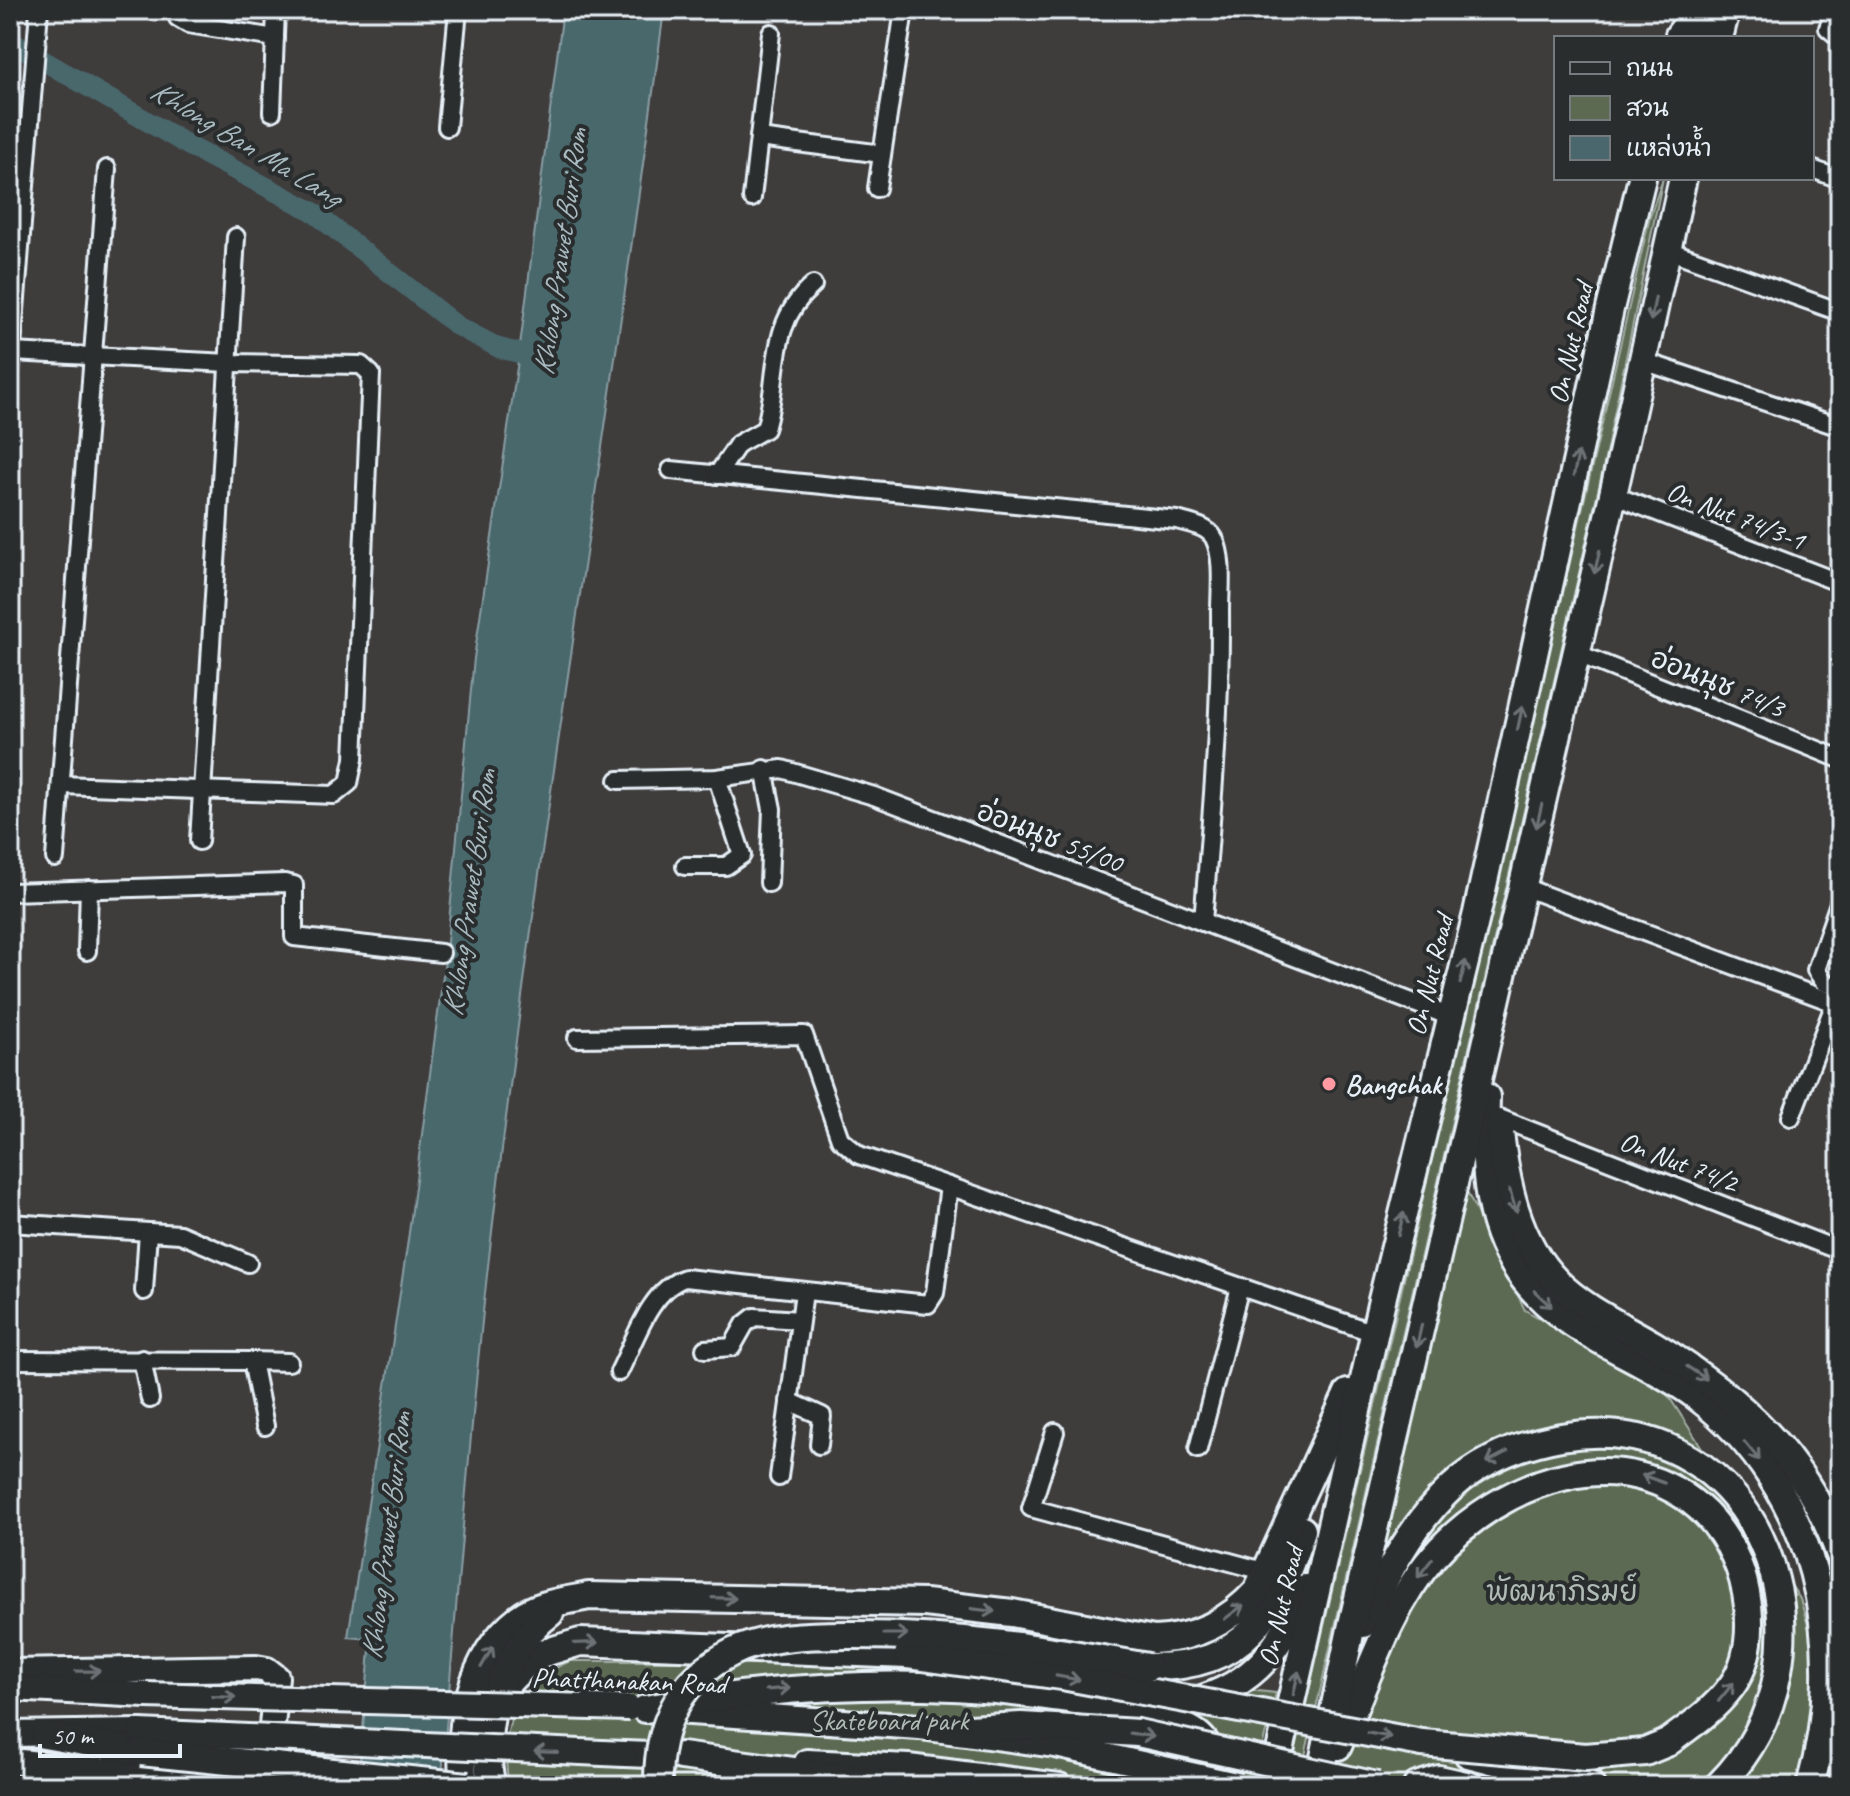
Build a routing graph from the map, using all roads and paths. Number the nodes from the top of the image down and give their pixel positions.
1 (39, 10) edge
2 (177, 10) edge
3 (276, 10) edge
4 (458, 10) edge
5 (904, 10) edge
6 (1726, 10) edge
7 (1836, 10) edge
8 (1681, 28) edge
9 (771, 33) dead end
10 (1714, 36) edge
11 (1717, 36) edge
12 (275, 38) junction
13 (1840, 38) edge
14 (272, 112) dead end
15 (447, 127) dead end
16 (759, 138) junction
17 (882, 154) junction
18 (107, 169) dead end
19 (1814, 170) edge
20 (1840, 179) edge
21 (1642, 180) edge
22 (1682, 180) edge
23 (877, 188) dead end
24 (752, 198) dead end
25 (236, 237) dead end
26 (1665, 249) junction
27 (813, 285) dead end
28 (1840, 312) edge
29 (13, 321) edge
30 (12, 352) junction
31 (95, 355) junction
32 (1643, 361) junction
33 (229, 363) junction
34 (10, 373) edge
35 (1840, 427) edge
36 (671, 470) dead end
37 (717, 475) junction
38 (1613, 495) junction
39 (1840, 583) edge
40 (1576, 653) junction
41 (1840, 759) edge
42 (764, 769) junction
43 (717, 778) junction
44 (618, 780) dead end
45 (61, 785) junction
46 (203, 788) junction
47 (199, 841) dead end
48 (55, 858) dead end
49 (685, 866) dead end
50 (769, 883) dead end
51 (1523, 887) junction
52 (89, 889) junction
53 (10, 892) edge
54 (1840, 900) edge
55 (1203, 922) junction
56 (87, 951) dead end
57 (441, 953) dead end
58 (1838, 998) edge
59 (1451, 1017) junction
60 (577, 1038) dead end
61 (1487, 1041) junction
62 (1791, 1117) dead end
63 (1499, 1118) junction
64 (949, 1186) junction
65 (10, 1223) edge
66 (148, 1232) junction
67 (1840, 1251) edge
68 (248, 1263) dead end
69 (1240, 1287) junction
70 (144, 1291) dead end
71 (804, 1292) junction
72 (1382, 1300) junction
73 (800, 1320) junction
74 (1371, 1332) junction
75 (705, 1349) dead end
76 (142, 1359) junction
77 (10, 1360) edge
78 (252, 1361) junction
79 (289, 1362) dead end
80 (619, 1372) dead end
81 (150, 1399) dead end
82 (789, 1401) junction
83 (265, 1426) dead end
84 (1055, 1432) dead end
85 (1344, 1432) junction
86 (819, 1445) dead end
87 (1198, 1449) dead end
88 (779, 1477) dead end
89 (1840, 1555) edge
90 (1267, 1572) junction
91 (589, 1596) junction
92 (10, 1672) edge
93 (10, 1688) edge
94 (497, 1693) junction
95 (1335, 1707) junction
96 (637, 1708) junction
97 (1128, 1709) junction
98 (952, 1730) junction
99 (10, 1734) edge
100 (44, 1735) joint
101 (140, 1742) junction
102 (1422, 1743) junction
103 (681, 1756) joint
104 (10, 1761) edge
105 (907, 1777) edge
106 (178, 1782) edge
107 (466, 1786) edge
108 (492, 1786) edge
109 (658, 1786) edge
110 (1059, 1786) edge
111 (1206, 1786) edge
112 (1240, 1786) edge
113 (1272, 1786) edge
114 (1319, 1786) edge
115 (1377, 1786) edge
116 (1417, 1786) edge
117 (1470, 1786) edge
118 (1591, 1786) edge
119 (1718, 1786) edge
120 (1810, 1786) edge

1 - 29 street
2 - 12 street
3 - 12 street
4 - 15 street
5 - 17 street
6 - 11 main road
7 - 13 street
8 - 10 main road
9 - 16 street
12 - 14 street
16 - 17 street
16 - 24 street
17 - 23 street
18 - 31 street
19 - 20 street
59 -> 21 main road, On Nut Road
22 - 26 main road
25 - 33 street
26 - 28 street
26 -> 32 main road
27 - 37 street
29 - 30 street
30 - 31 street
30 - 34 street
31 - 33 street
31 - 45 street
32 - 35 street
32 - 38 main road
33 - 46 street
33 - 46 street
36 - 37 street
37 - 55 street
38 - 39 street, On Nut 74/3-1
38 -> 40 main road
40 - 41 street, อ่อนนุช 74/3
40 -> 51 main road
42 - 43 street, อ่อนนุช 55/00
42 - 50 street
42 - 55 street, อ่อนนุช 55/00
43 - 44 street, อ่อนนุช 55/00
43 - 49 street
45 - 46 street
45 - 48 street
46 - 47 street
51 - 58 street
51 - 61 main road
52 - 53 street
52 - 56 street
52 - 57 street
54 - 58 street
55 - 59 street, อ่อนนุช 55/00
58 - 62 street
72 -> 59 main road, On Nut Road
60 - 64 street
61 - 63 main road
61 -> 95 main road
61 -> 120 main road
63 - 67 street, On Nut 74/2
63 -> 89 main road
64 - 69 street
64 - 71 street
65 - 66 street
66 - 68 street
66 - 70 street
69 - 74 street
69 - 87 street
71 - 73 street
71 - 80 street
72 - 74 main road
72 - 85 main road, On Nut Road
73 - 75 street
73 - 82 street
74 - 85 main road
76 - 77 street
76 - 78 street
76 - 81 street
78 - 79 street
78 - 83 street
82 - 86 street
82 - 88 street
84 - 90 street
85 - 90 main road
85 - 97 main road
109 -> 85 main road, bridge
113 -> 85 main road, On Nut Road
91 -> 90 main road
91 - 94 main road
107 -> 91 main road
92 -> 106 main road
93 -> 96 main road, Phatthanakan Road, bridge
94 -> 102 main road, bridge
94 - 108 main road
95 - 114 main road
119 -> 95 main road
96 -> 97 main road
96 - 98 main road, Phatthanakan Road, bridge
97 - 111 main road
98 - 112 main road, Phatthanakan Road, bridge
98 -> 115 main road, bridge
99 - 100 main road
100 - 101 main road
103 -> 101 main road, bridge
101 - 107 main road, bridge
102 -> 114 main road, bridge
102 - 118 main road, bridge
103 - 105 main road
104 - 106 main road
105 - 110 main road
116 - 117 main road

